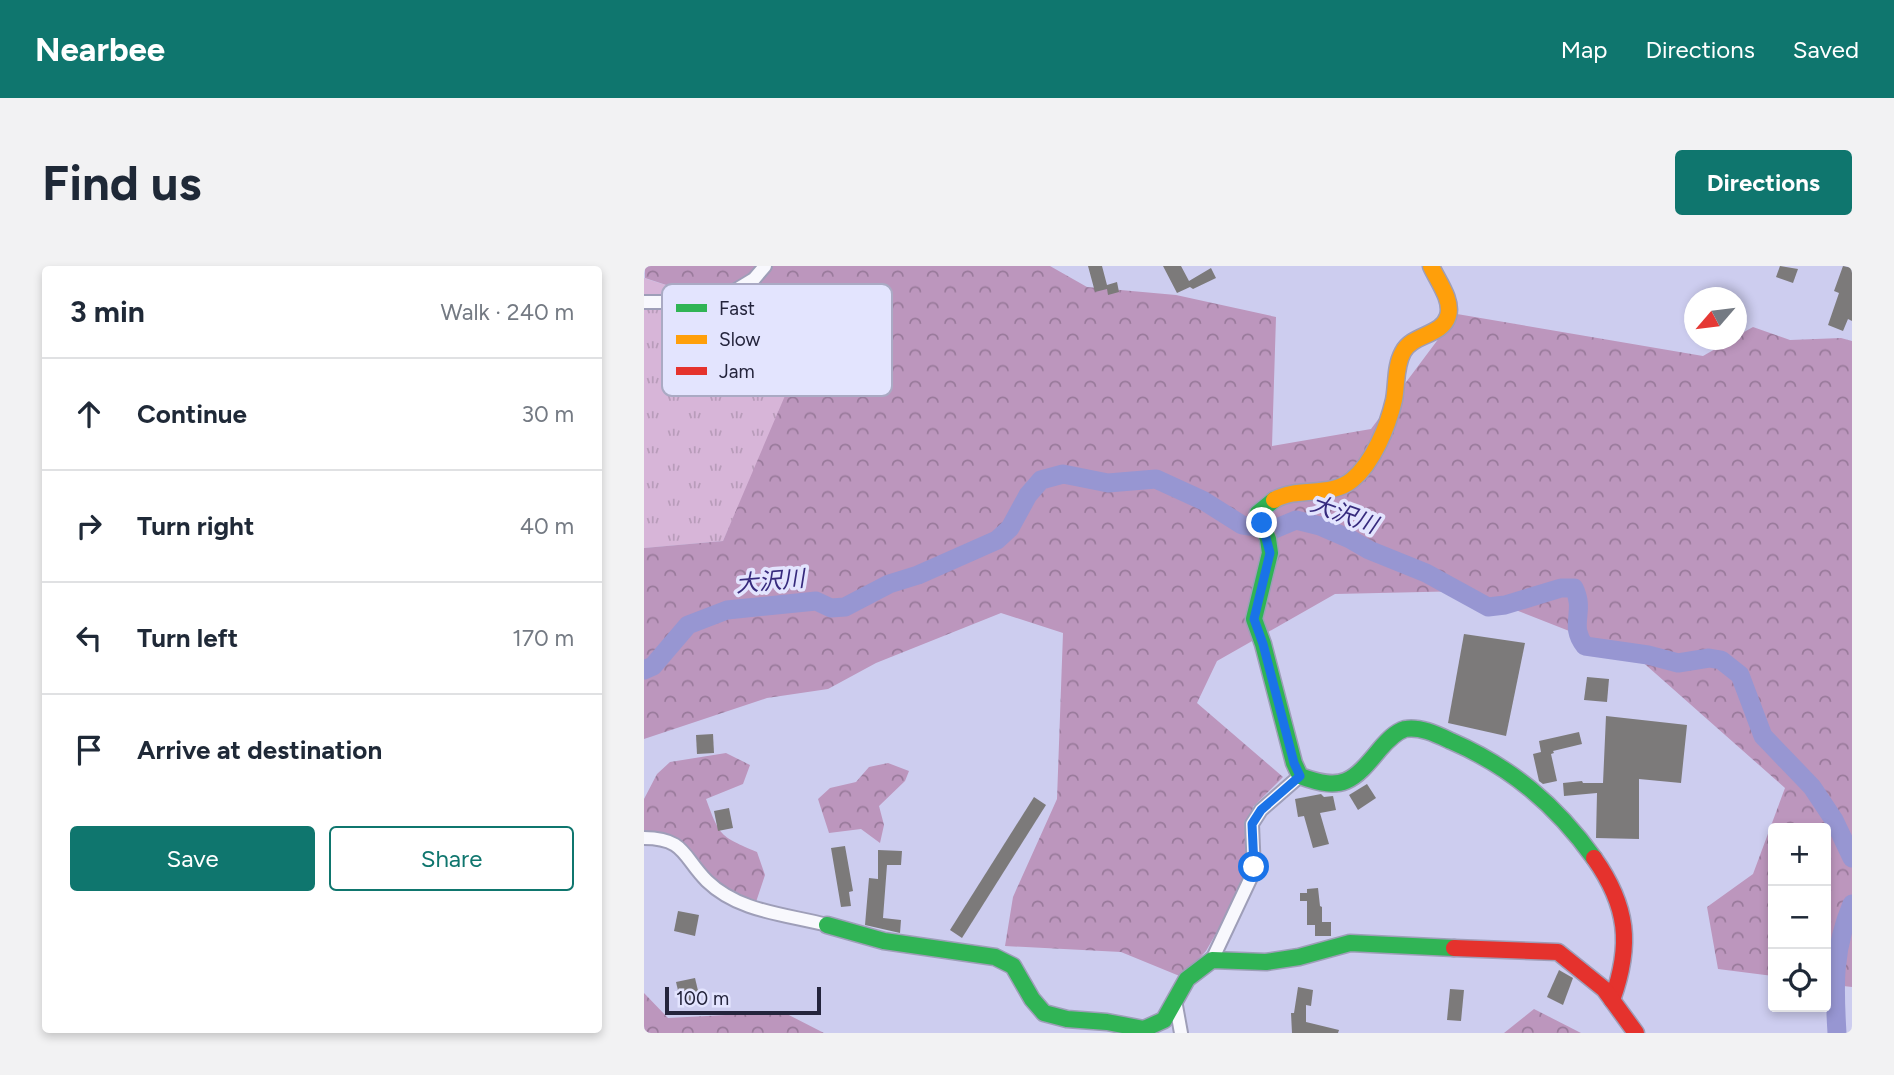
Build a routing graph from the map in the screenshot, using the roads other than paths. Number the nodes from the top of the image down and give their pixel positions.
1 (765, 266) edge
2 (1431, 266) edge
3 (746, 284) edge
4 (644, 302) edge
5 (662, 302) edge
6 (1300, 776) junction
7 (644, 838) edge
8 (827, 925) joint
9 (1212, 960) junction
10 (1175, 1000) junction
11 (1612, 1000) junction
12 (1181, 1033) edge
13 (1636, 1033) edge

1 - 3 street
2 - 6 street
4 - 5 street
6 - 9 street
6 - 11 street
7 - 8 street
8 - 10 street
9 - 10 street
9 - 11 street
10 - 12 street
11 - 13 street

